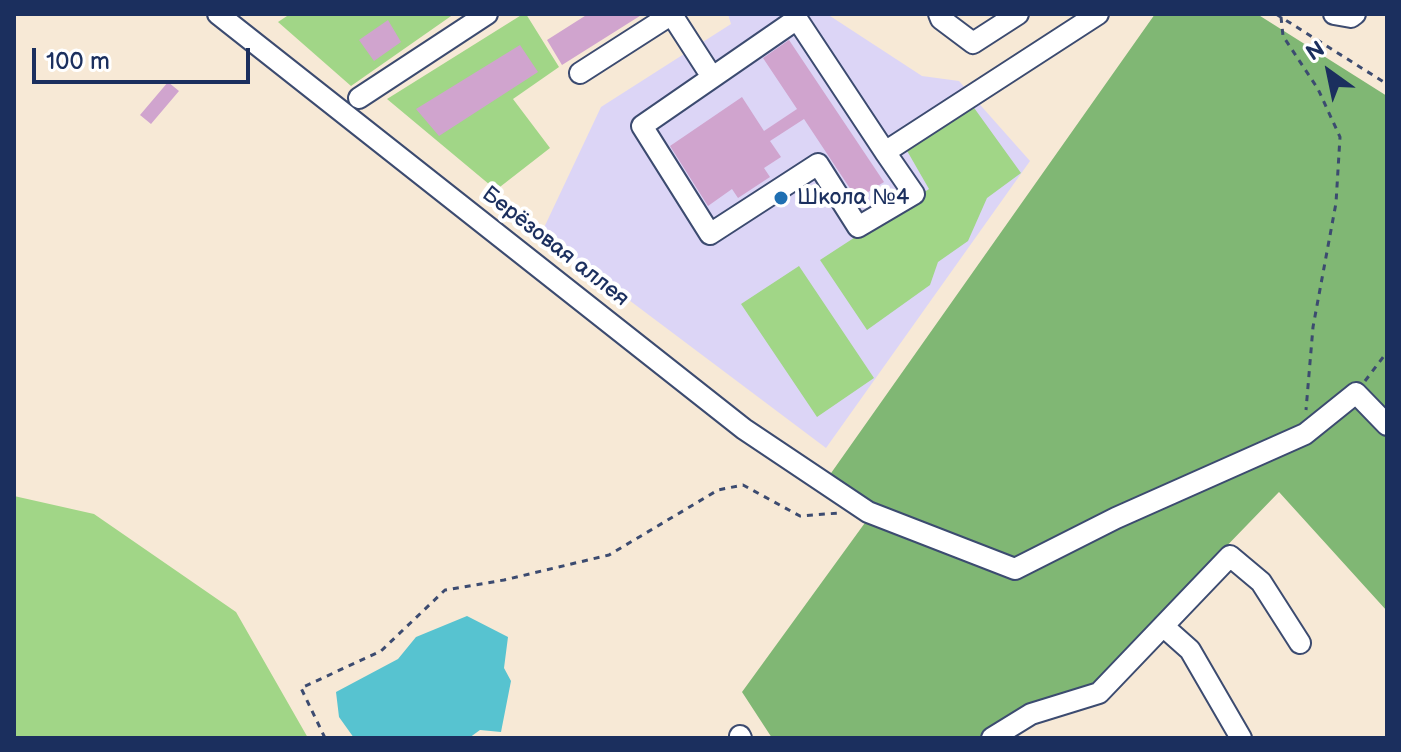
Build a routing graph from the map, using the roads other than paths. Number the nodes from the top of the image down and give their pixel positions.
1 (218, 14) edge
2 (487, 14) edge
3 (672, 14) edge
4 (939, 14) edge
5 (1018, 14) edge
6 (1098, 14) edge
7 (1334, 14) edge
8 (1355, 14) edge
9 (580, 73) dead end
10 (712, 77) junction
11 (359, 98) dead end
12 (885, 152) junction
13 (1387, 425) edge
14 (1163, 626) junction
15 (1300, 643) dead end
16 (992, 738) edge
17 (1241, 738) edge

1 - 13 street, Берёзовая аллея
2 - 11 street
3 - 9 street
3 - 10 street
4 - 5 street
6 - 12 street
7 - 8 street
10 - 12 street
10 - 12 street
14 - 15 street
14 - 16 street
14 - 17 street

